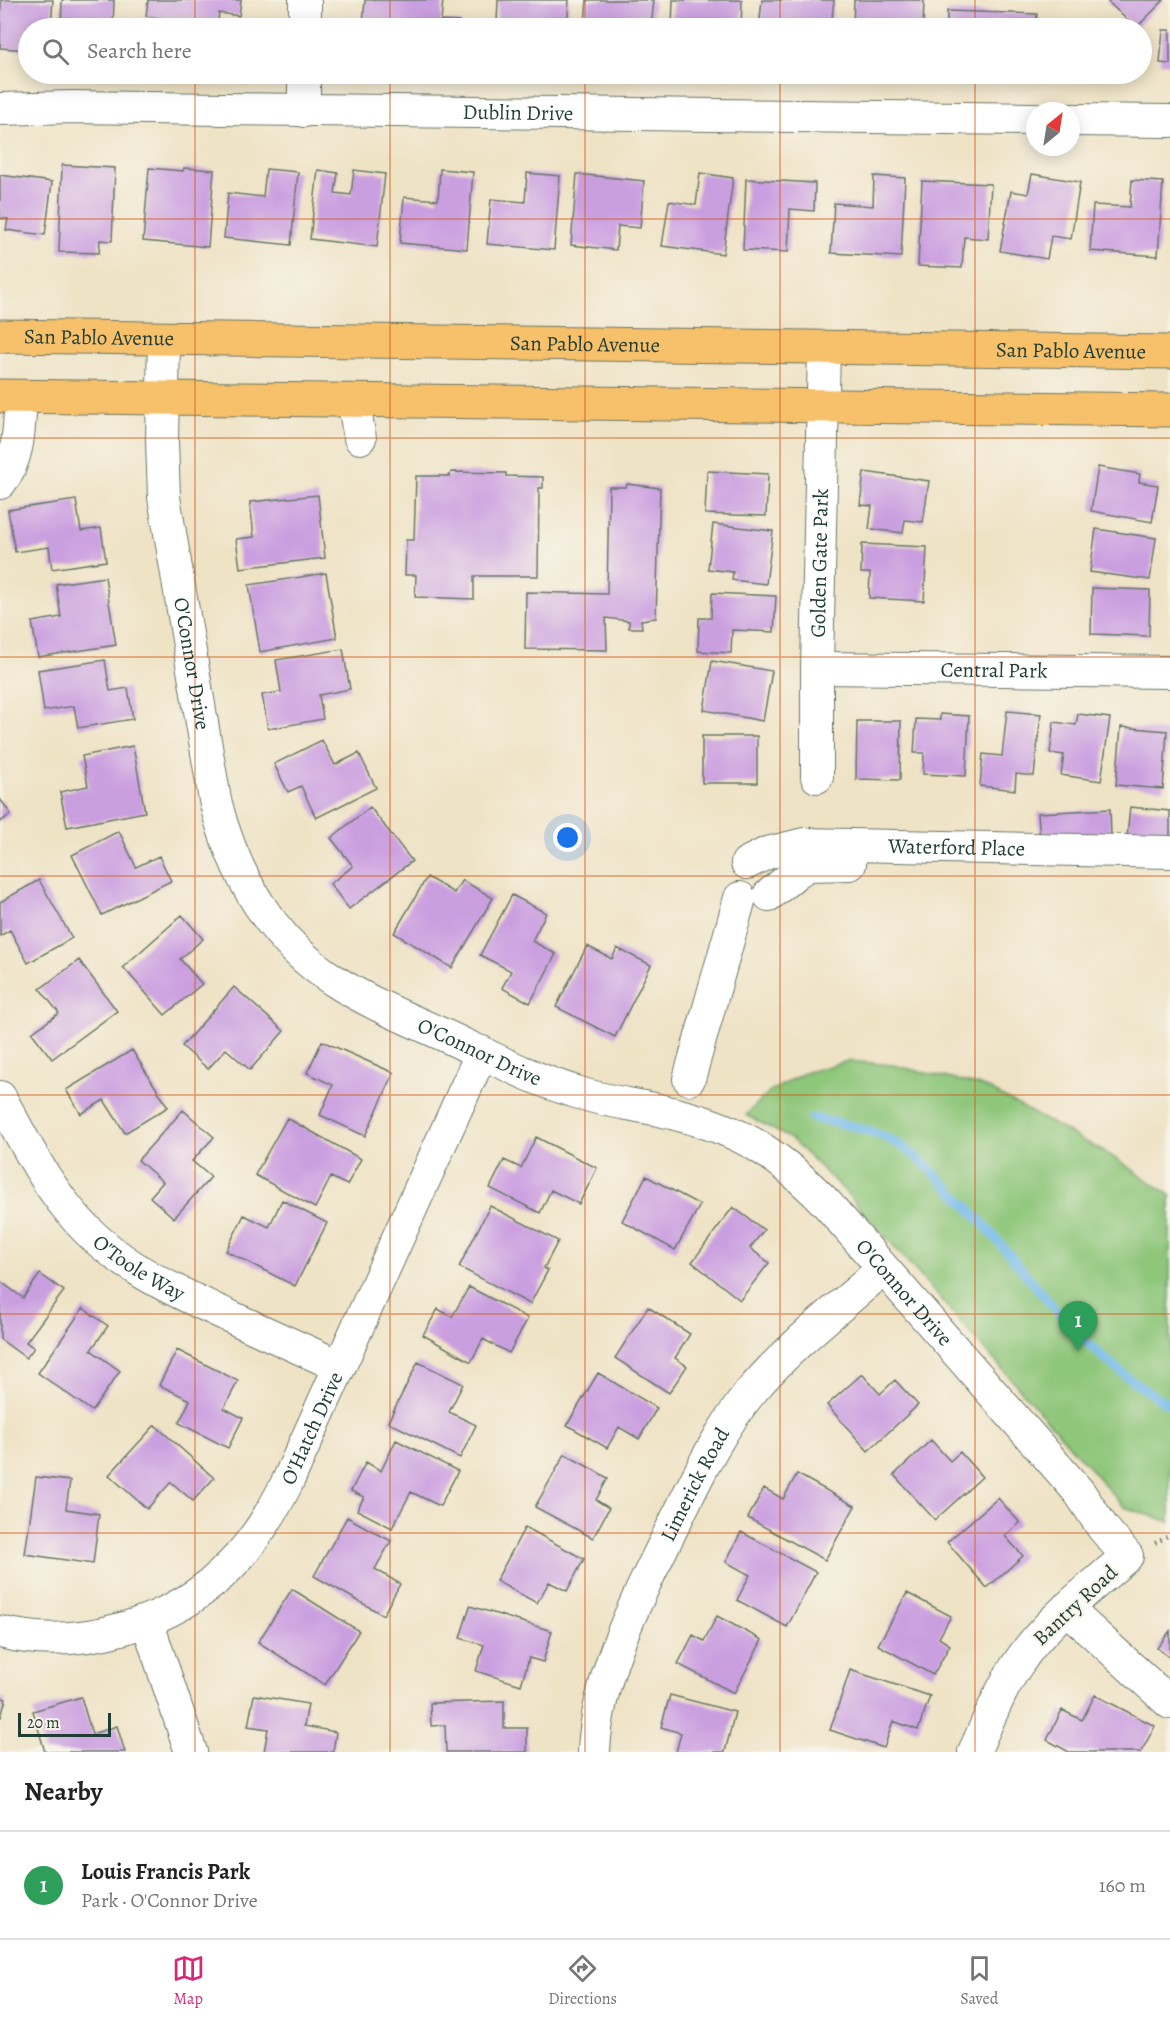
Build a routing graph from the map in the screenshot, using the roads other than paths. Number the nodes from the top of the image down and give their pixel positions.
1 (305, 0) edge
2 (305, 18) edge
3 (304, 84) edge
4 (0, 109) edge
5 (304, 111) junction
6 (1026, 119) edge
7 (1080, 120) edge
8 (1170, 121) edge
9 (0, 336) edge
10 (164, 339) junction
11 (824, 347) junction
12 (1170, 352) edge
13 (10, 396) edge
14 (162, 398) junction
15 (353, 400) junction
16 (823, 405) junction
17 (1170, 410) edge
18 (360, 438) dead end
19 (0, 483) edge
20 (817, 668) junction
21 (1170, 672) edge
22 (817, 777) dead end
23 (1170, 852) edge
24 (1170, 867) edge
25 (755, 896) junction
26 (482, 1052) junction
27 (689, 1079) dead end
28 (0, 1097) edge
29 (883, 1269) junction
30 (339, 1366) junction
31 (1127, 1556) joint
32 (1066, 1609) junction
33 (147, 1621) junction
34 (0, 1632) edge
35 (1170, 1703) edge
36 (191, 1752) edge
37 (594, 1752) edge
38 (974, 1752) edge

1 - 2 street
3 - 5 street
4 - 5 street, Dublin Drive
5 - 6 street, Dublin Drive
7 - 8 street
9 - 10 main road, San Pablo Avenue
10 - 11 main road, San Pablo Avenue
10 - 14 street, O'Connor Drive
11 - 12 main road, San Pablo Avenue
11 - 16 street, Golden Gate Park
13 - 14 main road
13 - 19 street
14 - 15 main road
14 - 26 street, O'Connor Drive
15 - 16 main road
15 - 18 street
16 - 17 main road
16 - 20 street, Golden Gate Park
20 - 21 street, Central Park
20 - 22 street, Golden Gate Park
23 - 25 street, Waterford Place
24 - 25 street, Waterford Place
25 - 27 street, Waterford Place
26 - 29 street, O'Connor Drive
26 - 30 street, O'Hatch Drive
28 - 30 street, O'Toole Way
29 - 31 street, O'Connor Drive
29 - 37 street, Limerick Road
30 - 33 street, O'Hatch Drive
31 - 32 street, Bantry Road
32 - 35 street
32 - 38 street, Bantry Road
33 - 34 street, O'Hatch Drive
33 - 36 street

